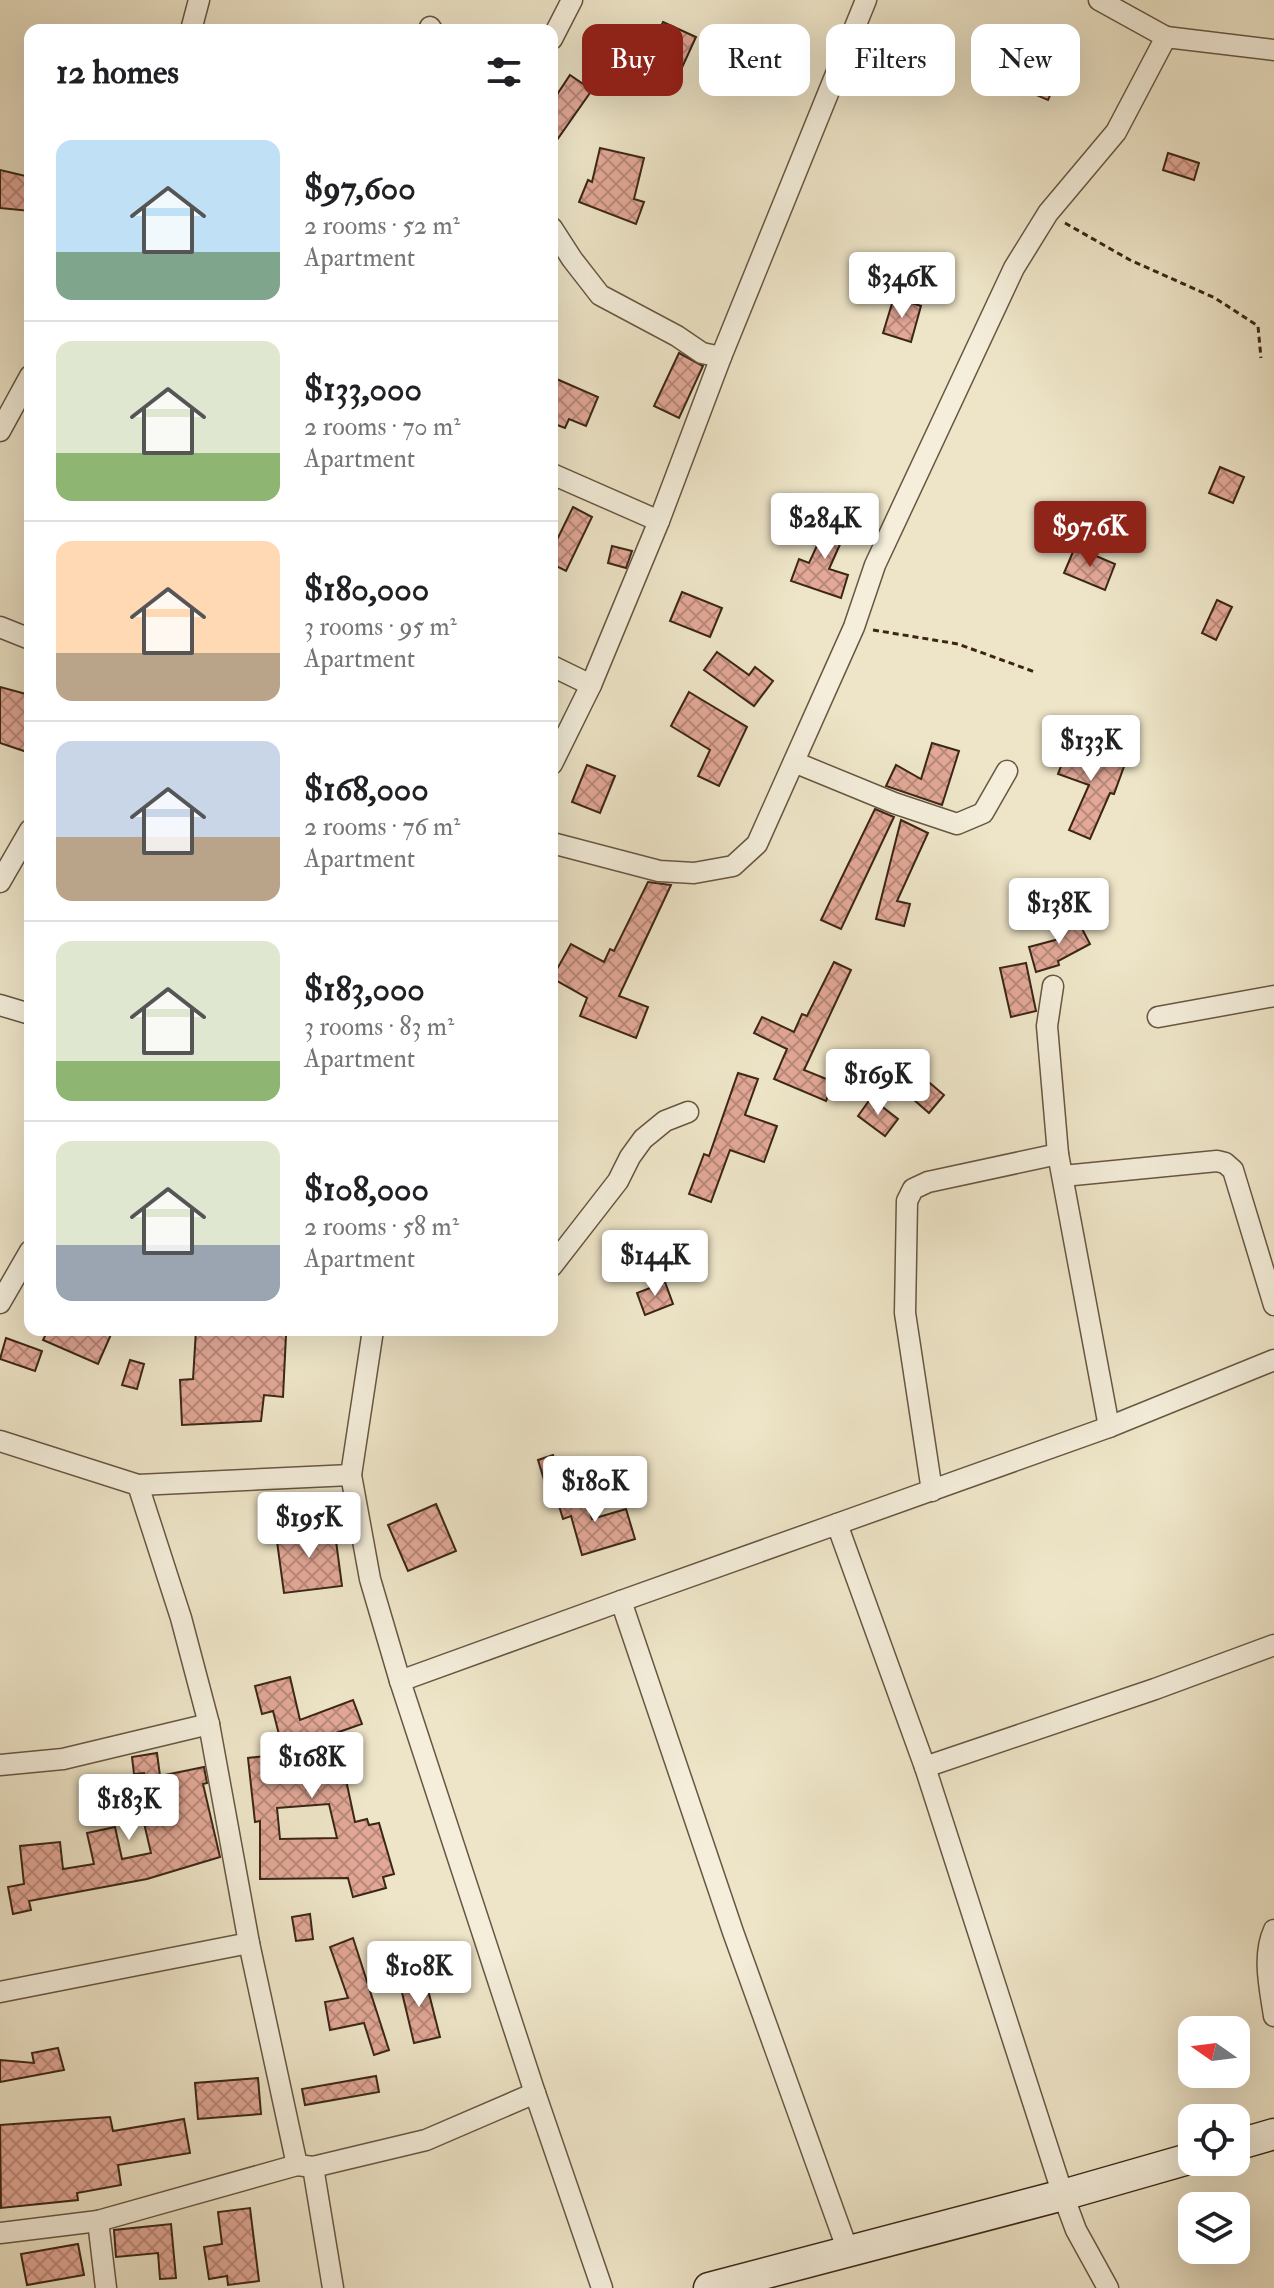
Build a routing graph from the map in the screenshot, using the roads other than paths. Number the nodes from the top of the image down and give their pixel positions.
1 (199, 0) edge
2 (572, 0) edge
3 (866, 0) edge
4 (1099, 0) edge
5 (193, 24) edge
6 (558, 27) edge
7 (1166, 37) junction
8 (1274, 50) edge
9 (558, 237) edge
10 (721, 357) junction
11 (24, 387) edge
12 (0, 431) edge
13 (558, 477) edge
14 (659, 521) junction
15 (0, 627) edge
16 (24, 637) edge
17 (558, 669) edge
18 (591, 685) junction
19 (558, 752) edge
20 (794, 762) junction
21 (1007, 771) dead end
22 (24, 840) edge
23 (558, 845) edge
24 (0, 882) edge
25 (1053, 986) dead end
26 (1274, 996) edge
27 (0, 1005) edge
28 (24, 1012) edge
29 (1158, 1017) dead end
30 (688, 1112) dead end
31 (1058, 1154) junction
32 (1063, 1176) junction
33 (558, 1258) edge
34 (24, 1261) edge
35 (0, 1303) edge
36 (1274, 1305) edge
37 (372, 1336) edge
38 (1274, 1360) edge
39 (1109, 1427) junction
40 (0, 1441) edge
41 (351, 1475) junction
42 (138, 1485) junction
43 (932, 1491) junction
44 (837, 1524) junction
45 (621, 1601) junction
46 (1274, 1645) edge
47 (400, 1681) junction
48 (209, 1724) junction
49 (0, 1765) edge
50 (925, 1767) junction
51 (1274, 1930) edge
52 (249, 1943) junction
53 (0, 1992) edge
54 (1274, 2016) edge
55 (535, 2093) junction
56 (1274, 2134) edge
57 (1250, 2141) edge
58 (1178, 2162) edge
59 (305, 2166) junction
60 (1063, 2195) junction
61 (98, 2221) junction
62 (0, 2233) edge
63 (848, 2251) junction
64 (106, 2288) edge
65 (333, 2288) edge
66 (602, 2288) edge
67 (709, 2288) edge
68 (1108, 2288) edge

1 - 5 street
2 - 6 street
3 - 10 street
4 - 7 street
7 - 8 street
7 - 20 street
9 - 10 street
10 - 14 street
11 - 12 street
13 - 14 street
14 - 18 street
15 - 16 street
17 - 18 street
18 - 19 street
20 - 21 street
20 - 23 street
22 - 24 street
25 - 31 street
26 - 29 street
27 - 28 street
30 - 33 street
31 - 32 street
31 - 43 street
32 - 36 street
32 - 39 street
34 - 35 street
37 - 41 street
38 - 39 street
39 - 43 street
40 - 42 street
41 - 42 street
41 - 47 street
42 - 48 street
43 - 44 street
44 - 45 street
44 - 50 street
45 - 47 street
45 - 63 street
46 - 50 street
47 - 55 street
48 - 49 street
48 - 52 street
50 - 60 street
51 - 54 street
52 - 53 street
52 - 59 street
55 - 59 street
55 - 66 street
56 - 57 street
58 - 60 street
59 - 61 street
59 - 65 street
60 - 63 street
60 - 68 street
61 - 62 street
61 - 64 street
63 - 67 street

